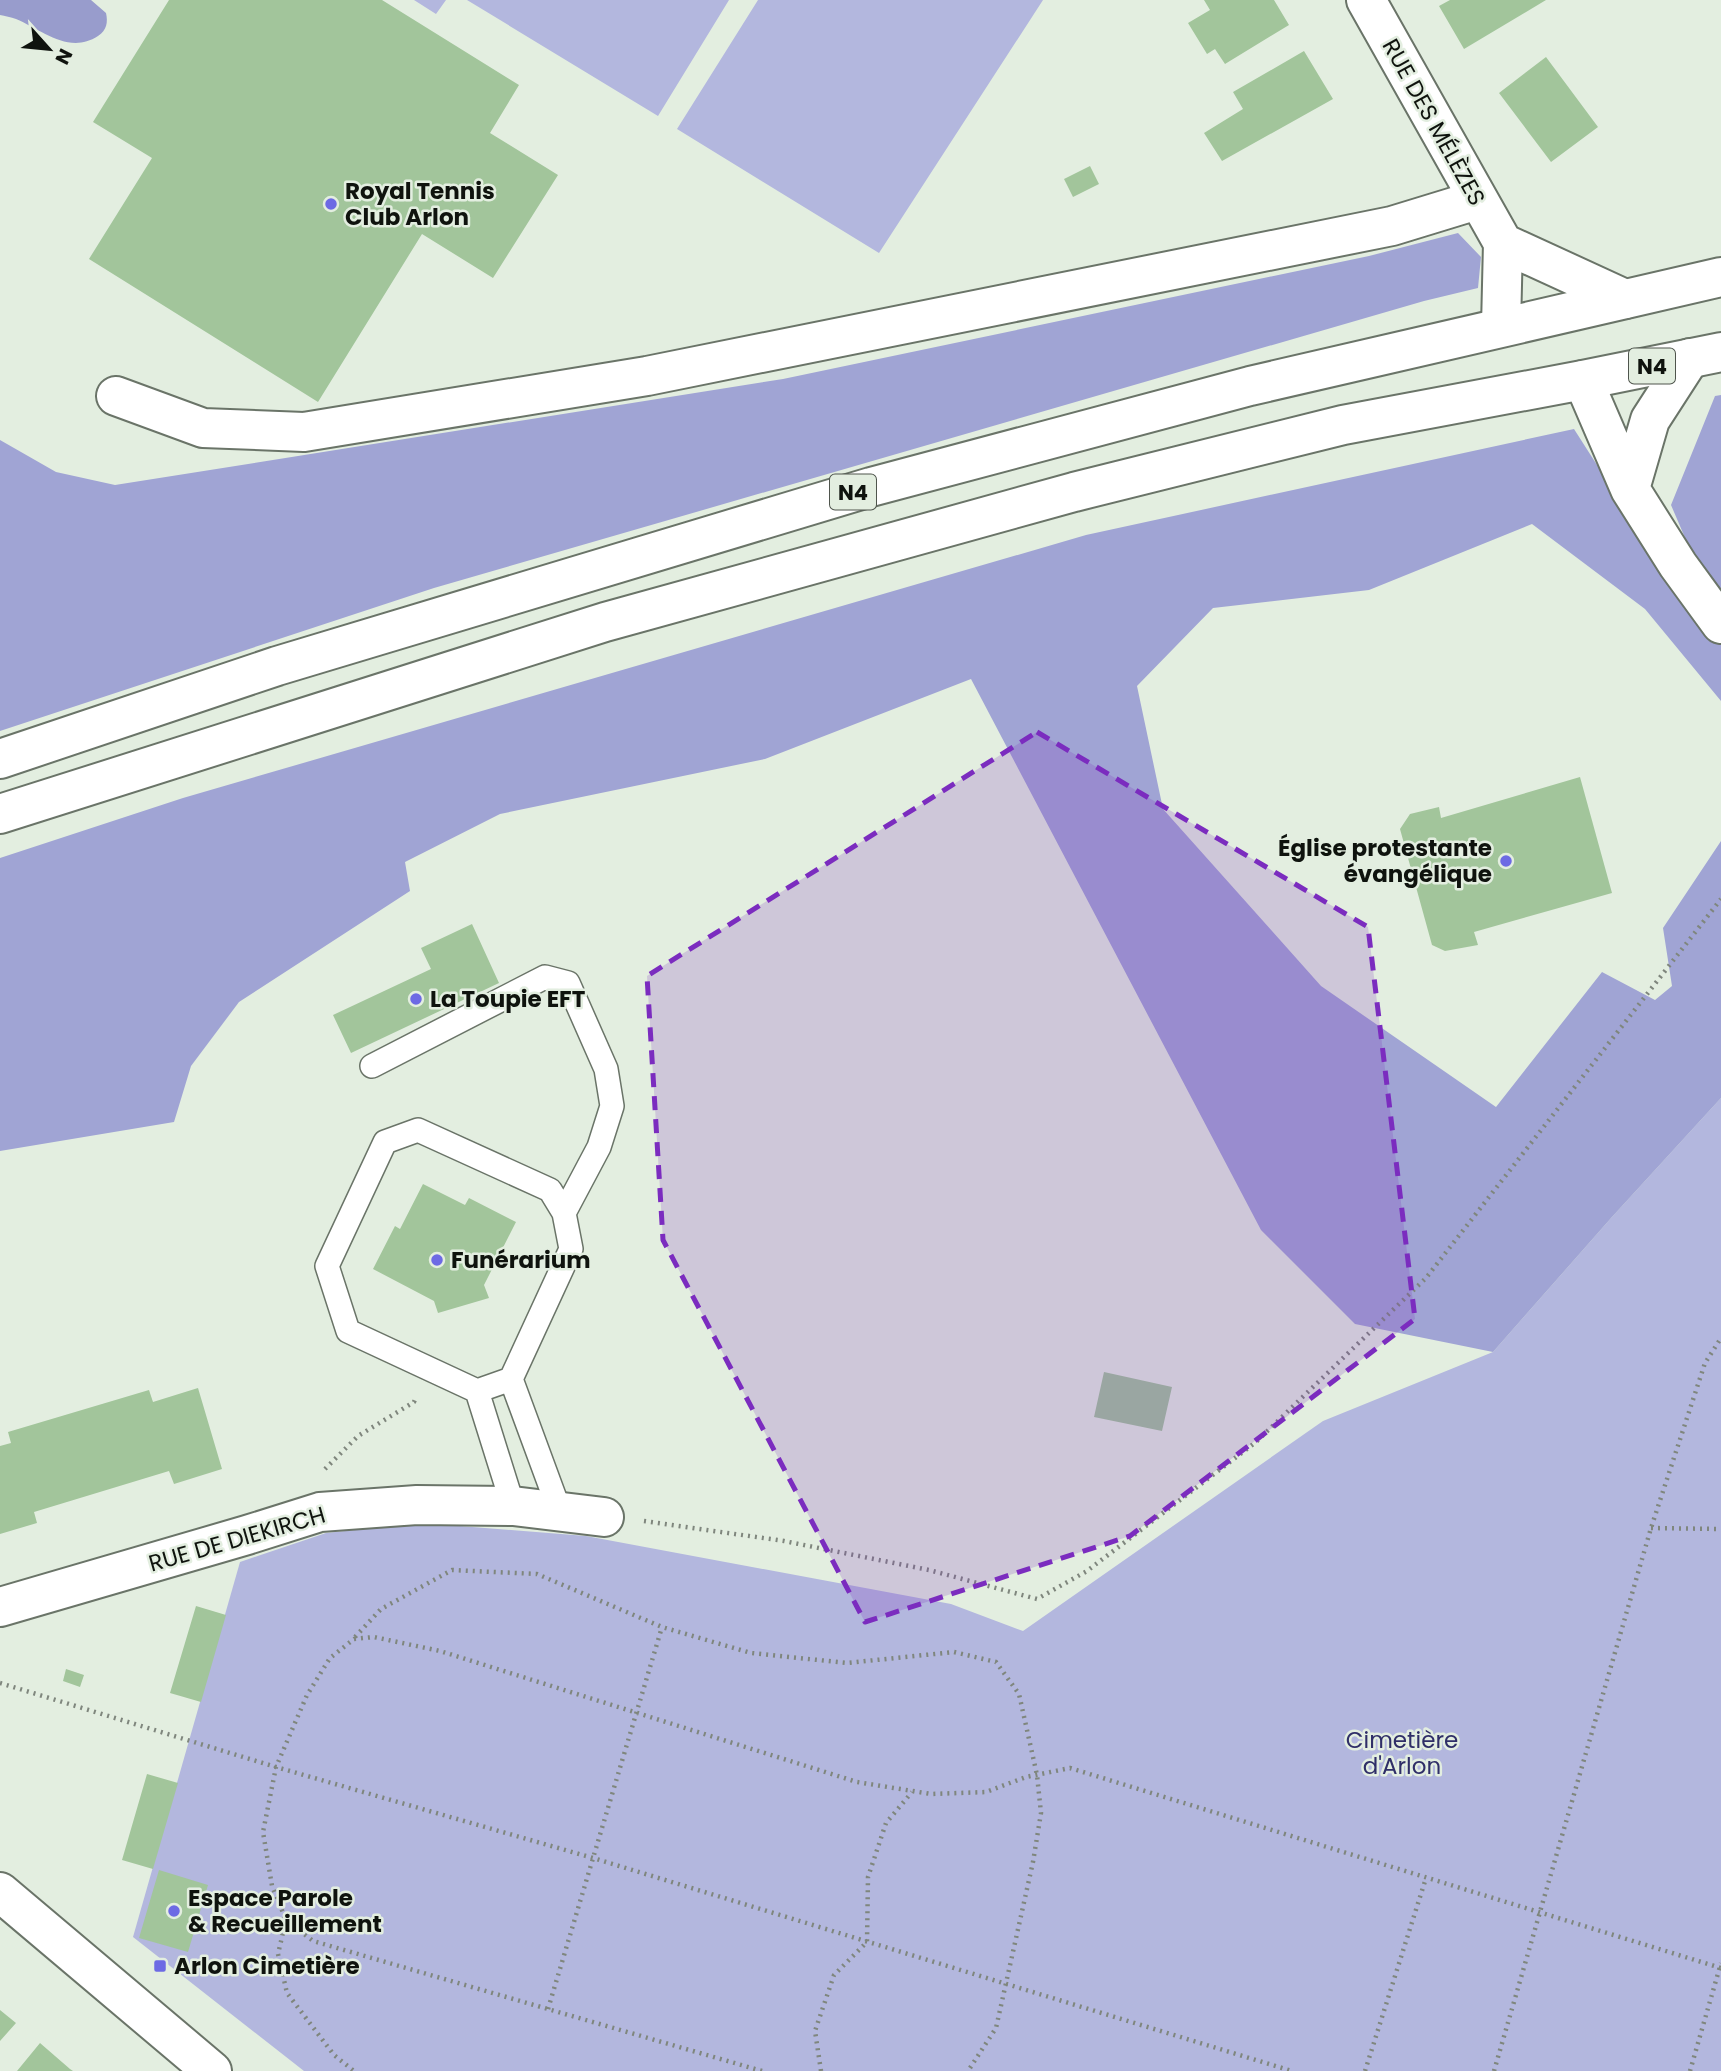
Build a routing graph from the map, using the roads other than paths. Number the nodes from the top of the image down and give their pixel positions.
1 (1366, 0) edge
2 (1477, 200) junction
3 (1503, 243) junction
4 (1721, 277) edge
5 (1625, 299) junction
6 (1501, 327) junction
7 (1705, 355) edge
8 (1583, 380) junction
9 (116, 396) dead end
10 (1630, 489) junction
11 (1721, 624) edge
12 (0, 759) edge
13 (0, 814) edge
14 (372, 1066) dead end
15 (564, 1213) junction
16 (511, 1378) junction
17 (477, 1391) junction
18 (513, 1506) junction
19 (560, 1512) junction
20 (604, 1517) road end
21 (0, 1607) edge
22 (0, 1892) edge
23 (212, 2071) edge

1 - 2 main road, RUE DES MÉLÈZES
2 - 3 main road, RUE DES MÉLÈZES
2 - 9 main road
3 - 5 main road
3 - 6 main road
4 - 5 main road, N4
5 - 6 main road, N4
6 - 12 main road, N4
7 - 8 main road, N4
7 - 10 main road
8 - 10 main road
8 - 13 main road, N4
10 - 11 main road
14 - 15 lane
15 - 16 lane
15 - 17 lane
16 - 17 lane
16 - 19 lane
17 - 18 lane
18 - 19 main road, RUE DE DIEKIRCH
18 - 21 main road, RUE DE DIEKIRCH
19 - 20 main road, RUE DE DIEKIRCH
22 - 23 main road

